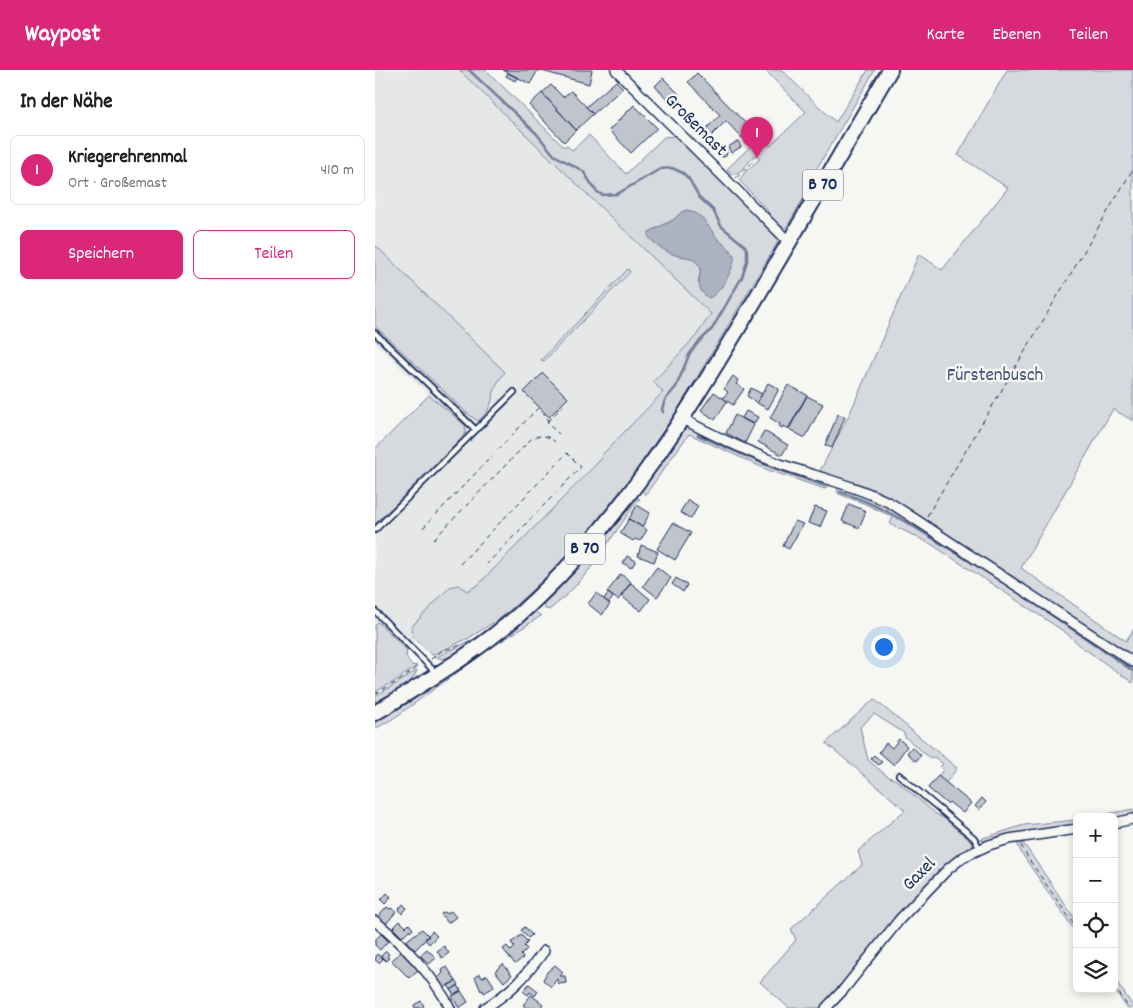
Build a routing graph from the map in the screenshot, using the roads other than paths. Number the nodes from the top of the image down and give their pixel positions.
1 (890, 70) edge
2 (621, 72) edge
3 (789, 242) junction
4 (375, 333) edge
5 (514, 392) dead end
6 (683, 419) junction
7 (476, 430) junction
8 (375, 530) edge
9 (375, 611) edge
10 (1133, 662) edge
11 (437, 675) junction
12 (375, 713) edge
13 (899, 775) dead end
14 (1133, 819) edge
15 (1118, 822) edge
16 (1073, 830) edge
17 (980, 848) junction
18 (377, 926) edge
19 (544, 951) dead end
20 (450, 1008) edge
21 (485, 1008) edge
22 (826, 1008) edge

1 - 3 main road, B 70
2 - 3 street, Großemast
3 - 6 main road, B 70
4 - 7 lane
5 - 7 lane
6 - 10 street
6 - 11 main road, B 70
7 - 8 lane
9 - 11 lane
11 - 12 main road, B 70
13 - 17 lane
14 - 15 street
16 - 17 street, Gaxel
17 - 22 street, Gaxel
18 - 20 street
19 - 21 street

